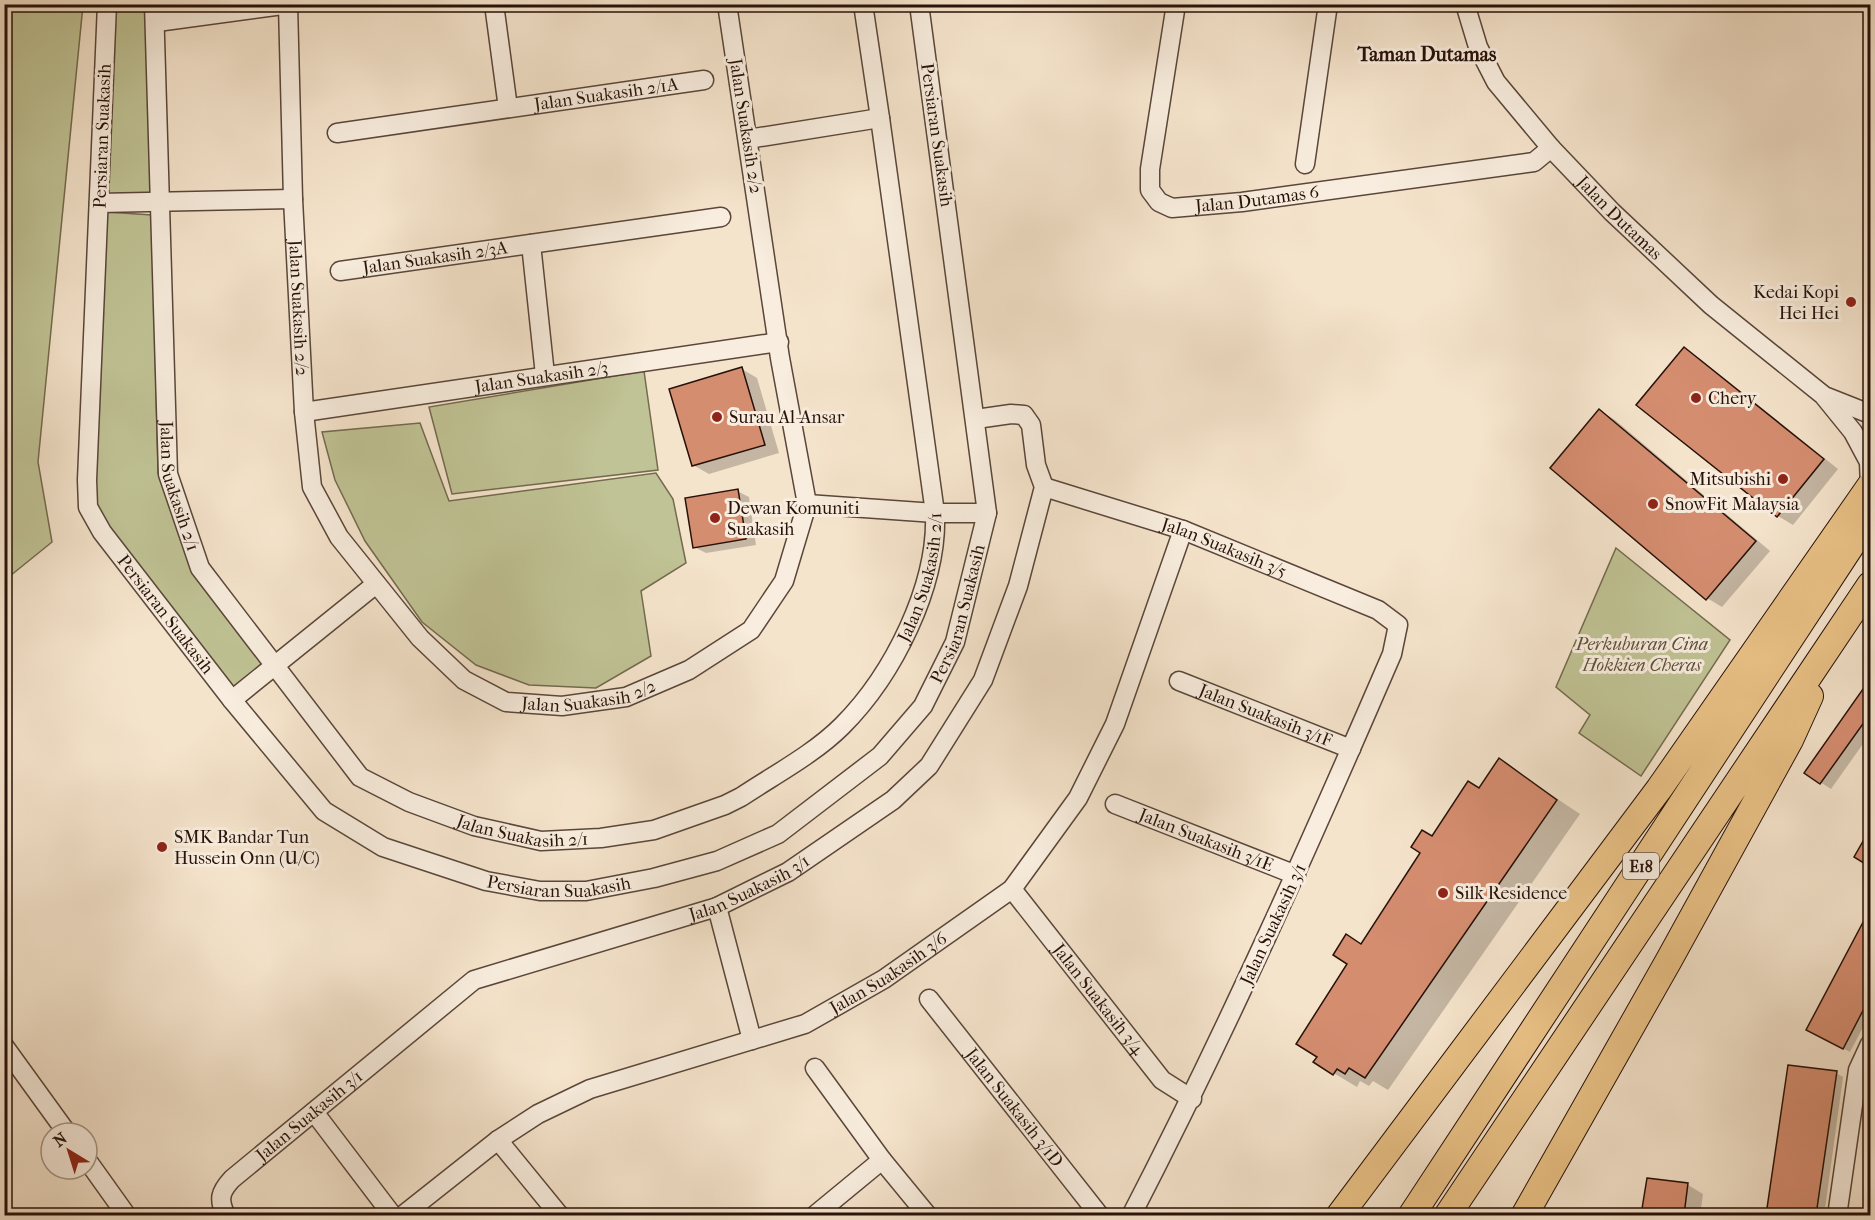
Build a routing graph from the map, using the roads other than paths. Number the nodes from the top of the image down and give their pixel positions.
1 (107, 4) edge
2 (494, 4) edge
3 (727, 4) edge
4 (863, 4) edge
5 (919, 4) edge
6 (1176, 4) edge
7 (1328, 4) edge
8 (1465, 4) edge
9 (289, 5) edge
10 (156, 13) edge
11 (704, 80) dead end
12 (508, 108) junction
13 (880, 118) junction
14 (337, 133) dead end
15 (748, 139) junction
16 (1551, 148) junction
17 (1305, 164) dead end
18 (293, 199) junction
19 (160, 202) junction
20 (99, 203) junction
21 (721, 217) dead end
22 (531, 244) junction
23 (340, 271) dead end
24 (779, 342) junction
25 (545, 375) junction
26 (1823, 395) junction
27 (303, 412) junction
28 (1870, 414) edge
29 (976, 419) junction
30 (1044, 487) junction
31 (1870, 487) edge
32 (807, 504) junction
33 (935, 513) junction
34 (987, 513) junction
35 (1870, 517) edge
36 (1183, 530) junction
37 (376, 584) junction
38 (1870, 585) edge
39 (1398, 625) joint
40 (1839, 630) junction
41 (273, 666) junction
42 (1179, 681) dead end
43 (232, 700) junction
44 (1351, 749) junction
45 (1115, 804) dead end
46 (1296, 875) junction
47 (1012, 889) junction
48 (717, 907) junction
49 (929, 999) dead end
50 (752, 1040) junction
51 (1870, 1044) edge
52 (4, 1046) edge
53 (815, 1068) dead end
54 (1864, 1071) edge
55 (1192, 1099) junction
56 (314, 1112) junction
57 (58, 1121) edge
58 (498, 1140) junction
59 (882, 1160) junction
60 (99, 1176) edge
61 (127, 1215) edge
62 (226, 1215) edge
63 (393, 1215) edge
64 (402, 1215) edge
65 (560, 1215) edge
66 (814, 1215) edge
67 (928, 1215) edge
68 (1100, 1215) edge
69 (1131, 1215) edge
70 (1339, 1215) edge
71 (1411, 1215) edge
72 (1447, 1215) edge
73 (1524, 1215) edge
74 (1837, 1215) edge

1 - 20 street, Persiaran Suakasih
2 - 12 street, Jalan Suakasih 2/1A
3 - 15 street, Jalan Suakasih 2/2
4 - 13 street, Jalan Suakasih 2/1
5 - 29 street, Persiaran Suakasih
6 - 16 street, Jalan Dutamas 6
7 - 17 street
8 - 16 street, Jalan Dutamas
9 - 10 street, Jalan Suakasih 2/1
9 - 18 street, Jalan Suakasih 2/2
10 - 19 street, Jalan Suakasih 2/1
11 - 12 street, Jalan Suakasih 2/1A
12 - 14 street, Jalan Suakasih 2/1A
13 - 15 street
13 - 33 street, Jalan Suakasih 2/1
15 - 24 street, Jalan Suakasih 2/2
16 - 26 street, Jalan Dutamas
18 - 19 street
18 - 27 street, Jalan Suakasih 2/2
19 - 20 street
19 - 41 street, Jalan Suakasih 2/1
20 - 43 street, Persiaran Suakasih
21 - 22 street, Jalan Suakasih 2/3A
22 - 23 street, Jalan Suakasih 2/3A
22 - 25 street, Jalan Suakasih 2/3A
24 - 25 street, Jalan Suakasih 2/3
24 - 32 street, Jalan Suakasih 2/2
25 - 27 street, Jalan Suakasih 2/3
26 - 28 street
26 - 31 street
27 - 37 street, Jalan Suakasih 2/2
29 - 30 street
29 - 34 street, Persiaran Suakasih
30 - 36 street, Jalan Suakasih 3/5
30 - 48 street, Jalan Suakasih 3/1
31 - 70 highway
32 - 33 street
32 - 37 street, Jalan Suakasih 2/2
33 - 34 street
33 - 41 street, Jalan Suakasih 2/1
34 - 43 street, Persiaran Suakasih
35 - 71 highway, E18
36 - 39 street, Jalan Suakasih 3/5
36 - 47 street, Jalan Suakasih 3/6
37 - 41 street
38 - 40 highway, E18
39 - 44 street, Jalan Suakasih 3/1
40 - 72 highway, E18
40 - 73 highway
41 - 43 street
42 - 44 street, Jalan Suakasih 3/1F
44 - 46 street, Jalan Suakasih 3/1
45 - 46 street, Jalan Suakasih 3/1E
46 - 55 street, Jalan Suakasih 3/1
47 - 50 street, Jalan Suakasih 3/6
47 - 55 street, Jalan Suakasih 3/4
48 - 50 street
48 - 56 street, Jalan Suakasih 3/1
49 - 68 street, Jalan Suakasih 3/1D
50 - 58 street, Jalan Suakasih 3/6
51 - 54 street
52 - 57 street
53 - 59 street
54 - 74 street
55 - 69 street, Jalan Suakasih 3/1
56 - 62 street, Jalan Suakasih 3/1
56 - 63 street
58 - 64 street, Jalan Suakasih 3/6
58 - 65 street
59 - 66 street
59 - 67 street
60 - 61 street

